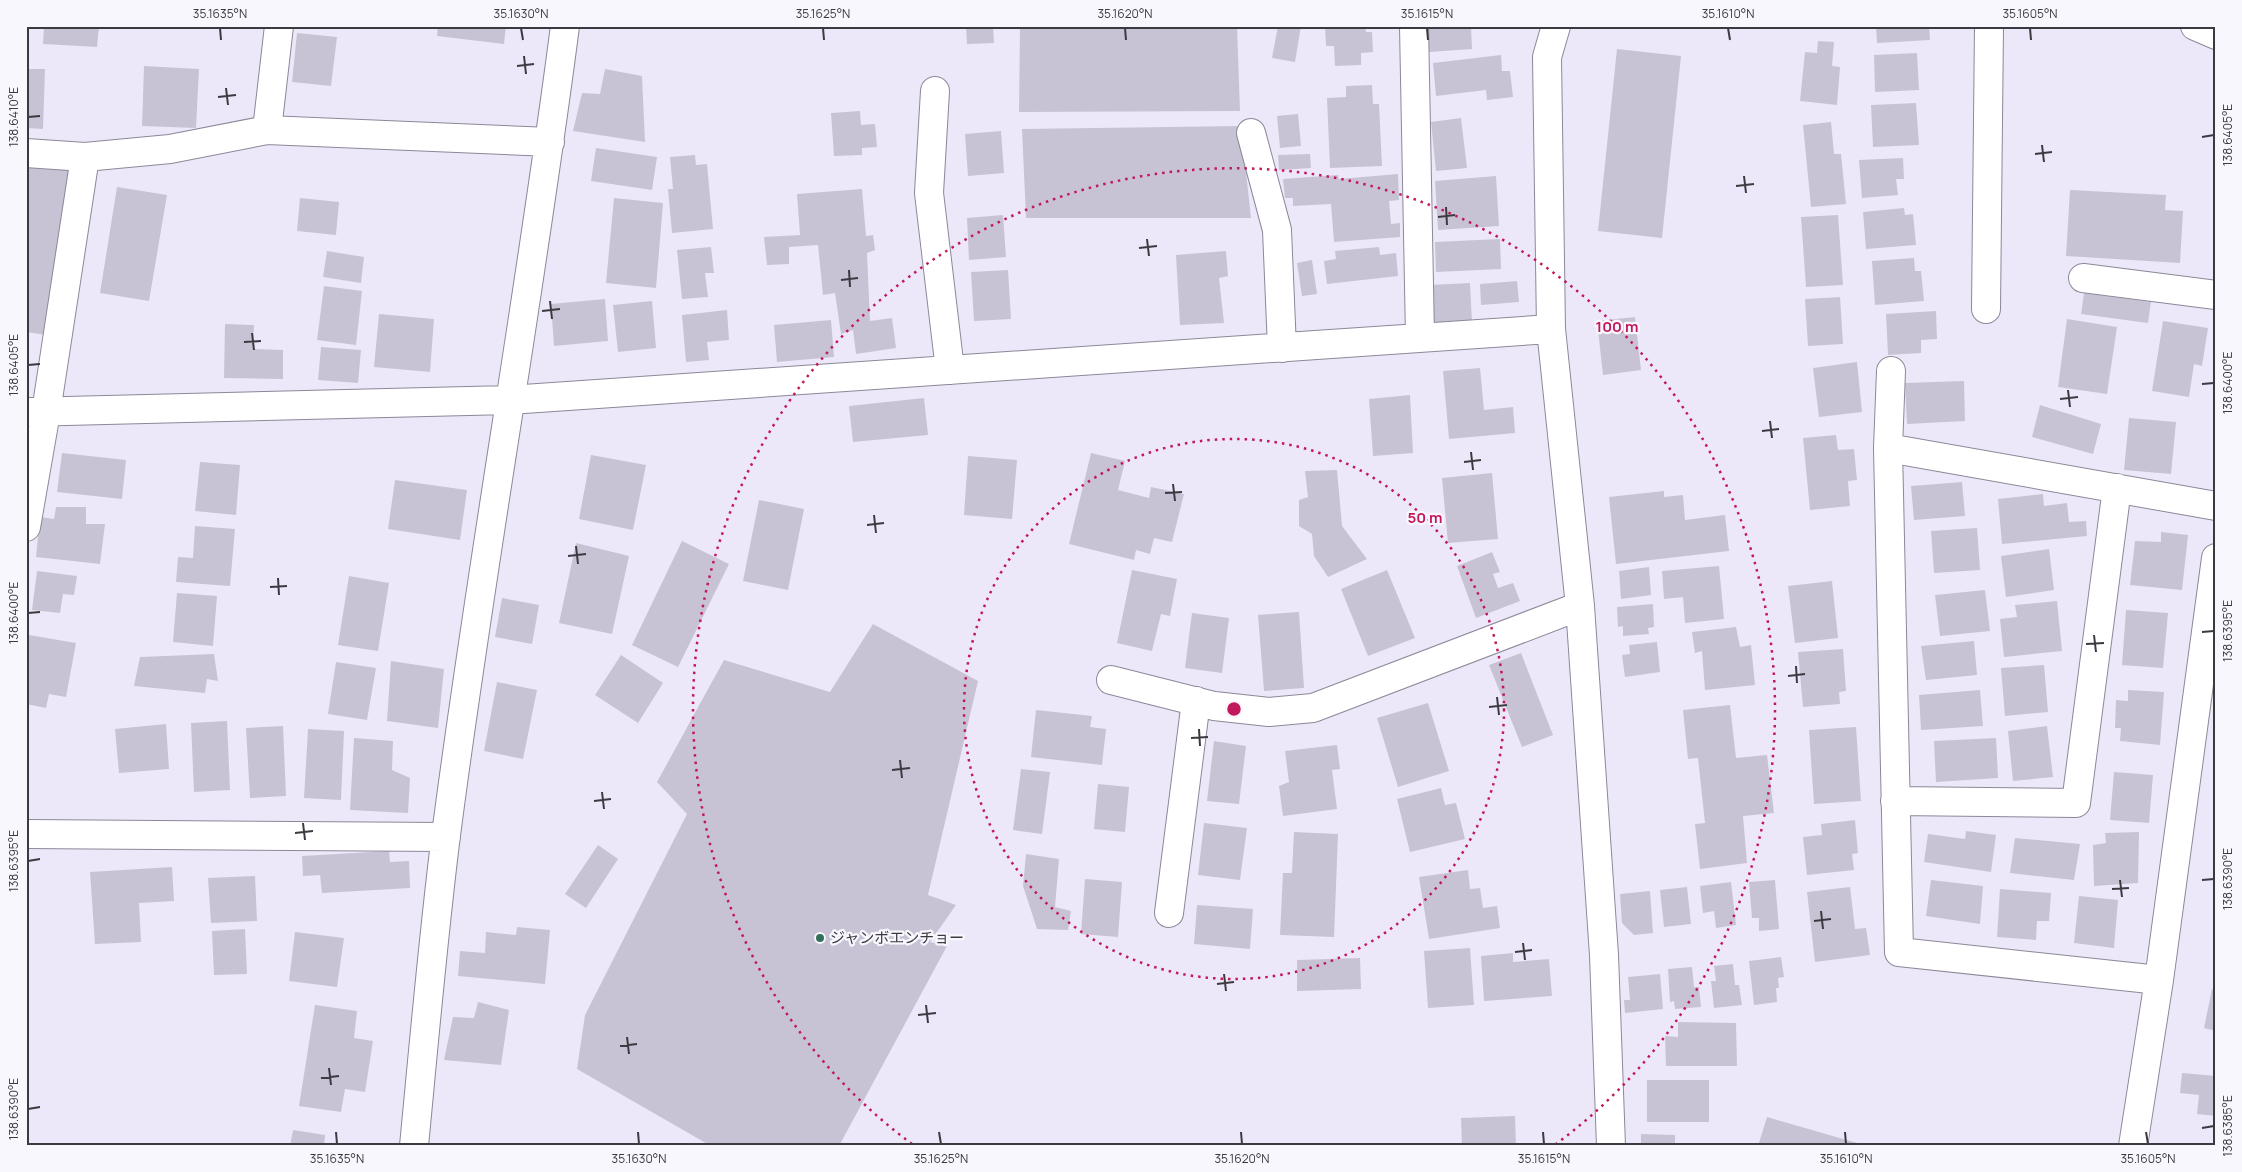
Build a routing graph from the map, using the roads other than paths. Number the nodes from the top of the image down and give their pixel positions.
1 (279, 26) edge
2 (565, 26) edge
3 (1414, 26) edge
4 (1556, 26) edge
5 (1989, 26) edge
6 (2195, 26) edge
7 (2216, 35) edge
8 (935, 91) dead end
9 (267, 130) junction
10 (1251, 133) dead end
11 (550, 142) junction
12 (26, 153) edge
13 (85, 157) junction
14 (2082, 278) dead end
15 (2216, 295) edge
16 (1986, 309) dead end
17 (1551, 329) junction
18 (1420, 337) junction
19 (1282, 348) junction
20 (950, 370) junction
21 (1891, 371) dead end
22 (509, 400) junction
23 (36, 412) edge
24 (1888, 448) junction
25 (2117, 488) junction
26 (2216, 506) edge
27 (26, 527) edge
28 (2216, 559) edge
29 (1580, 606) junction
30 (1111, 680) dead end
31 (1196, 701) junction
32 (1896, 801) junction
33 (26, 834) edge
34 (446, 837) junction
35 (1168, 913) dead end
36 (2159, 980) junction
37 (414, 1146) edge
38 (1611, 1146) edge
39 (2133, 1146) edge

1 - 9 street
2 - 11 street
3 - 18 street
4 - 17 street
5 - 16 street
6 - 7 street
8 - 20 street
9 - 11 street
9 - 13 street
10 - 19 street
11 - 22 street
12 - 13 street
13 - 23 street
14 - 15 street
17 - 18 street
17 - 29 street
18 - 19 street
19 - 20 street
20 - 22 street
21 - 24 street
22 - 23 street
22 - 34 street
23 - 27 street
24 - 25 street
24 - 32 street
25 - 26 street
25 - 32 street
28 - 36 street
29 - 31 street
29 - 38 street
30 - 31 street
31 - 35 street
32 - 36 street
33 - 34 street
34 - 37 street
36 - 39 street

